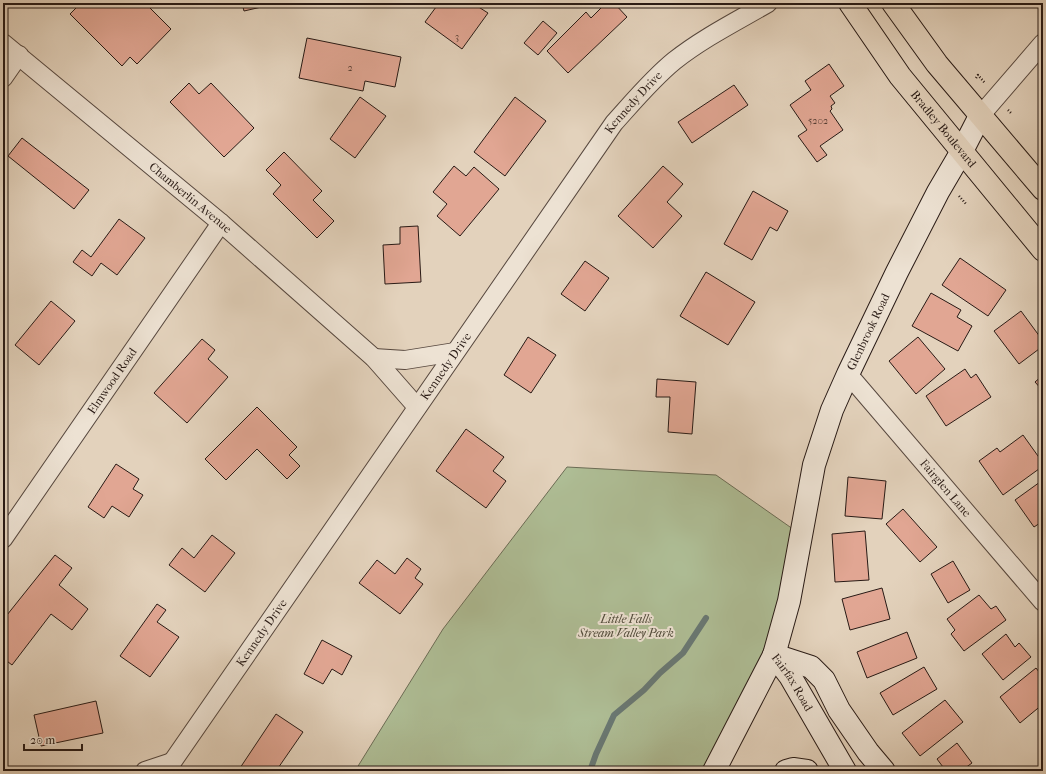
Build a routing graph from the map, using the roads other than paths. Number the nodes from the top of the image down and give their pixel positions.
1 (768, 3) edge
2 (850, 3) edge
3 (893, 3) edge
4 (3, 42) edge
5 (1043, 43) edge
6 (19, 55) junction
7 (3, 78) edge
8 (980, 116) junction
9 (962, 151) junction
10 (1043, 189) edge
11 (221, 223) junction
12 (1043, 250) edge
13 (455, 352) junction
14 (374, 358) junction
15 (848, 374) junction
16 (417, 407) junction
17 (3, 539) edge
18 (1043, 602) edge
19 (774, 655) junction
20 (169, 767) edge
21 (145, 771) edge
22 (714, 771) edge
23 (786, 771) edge
24 (807, 771) edge
25 (846, 771) edge
26 (884, 771) edge

1 - 13 street, Kennedy Drive
2 - 9 main road, Bradley Boulevard
3 - 8 main road
4 - 6 street, Chamberlin Avenue
5 - 8 street, Glenbrook Road
6 - 7 street
6 - 11 street, Chamberlin Avenue
8 - 9 street, Glenbrook Road
8 - 10 main road
9 - 12 main road, Bradley Boulevard
9 - 15 street, Glenbrook Road
11 - 14 street, Chamberlin Avenue
11 - 17 street, Elmwood Road
13 - 14 street
13 - 16 street, Kennedy Drive
14 - 16 street, Chamberlin Avenue
15 - 18 street, Fairglen Lane
15 - 19 street, Glenbrook Road
16 - 20 street, Kennedy Drive
19 - 22 street, Glenbrook Road
19 - 25 street, Fairfax Road
19 - 26 street, Fairfax Road
20 - 21 street
23 - 24 street

